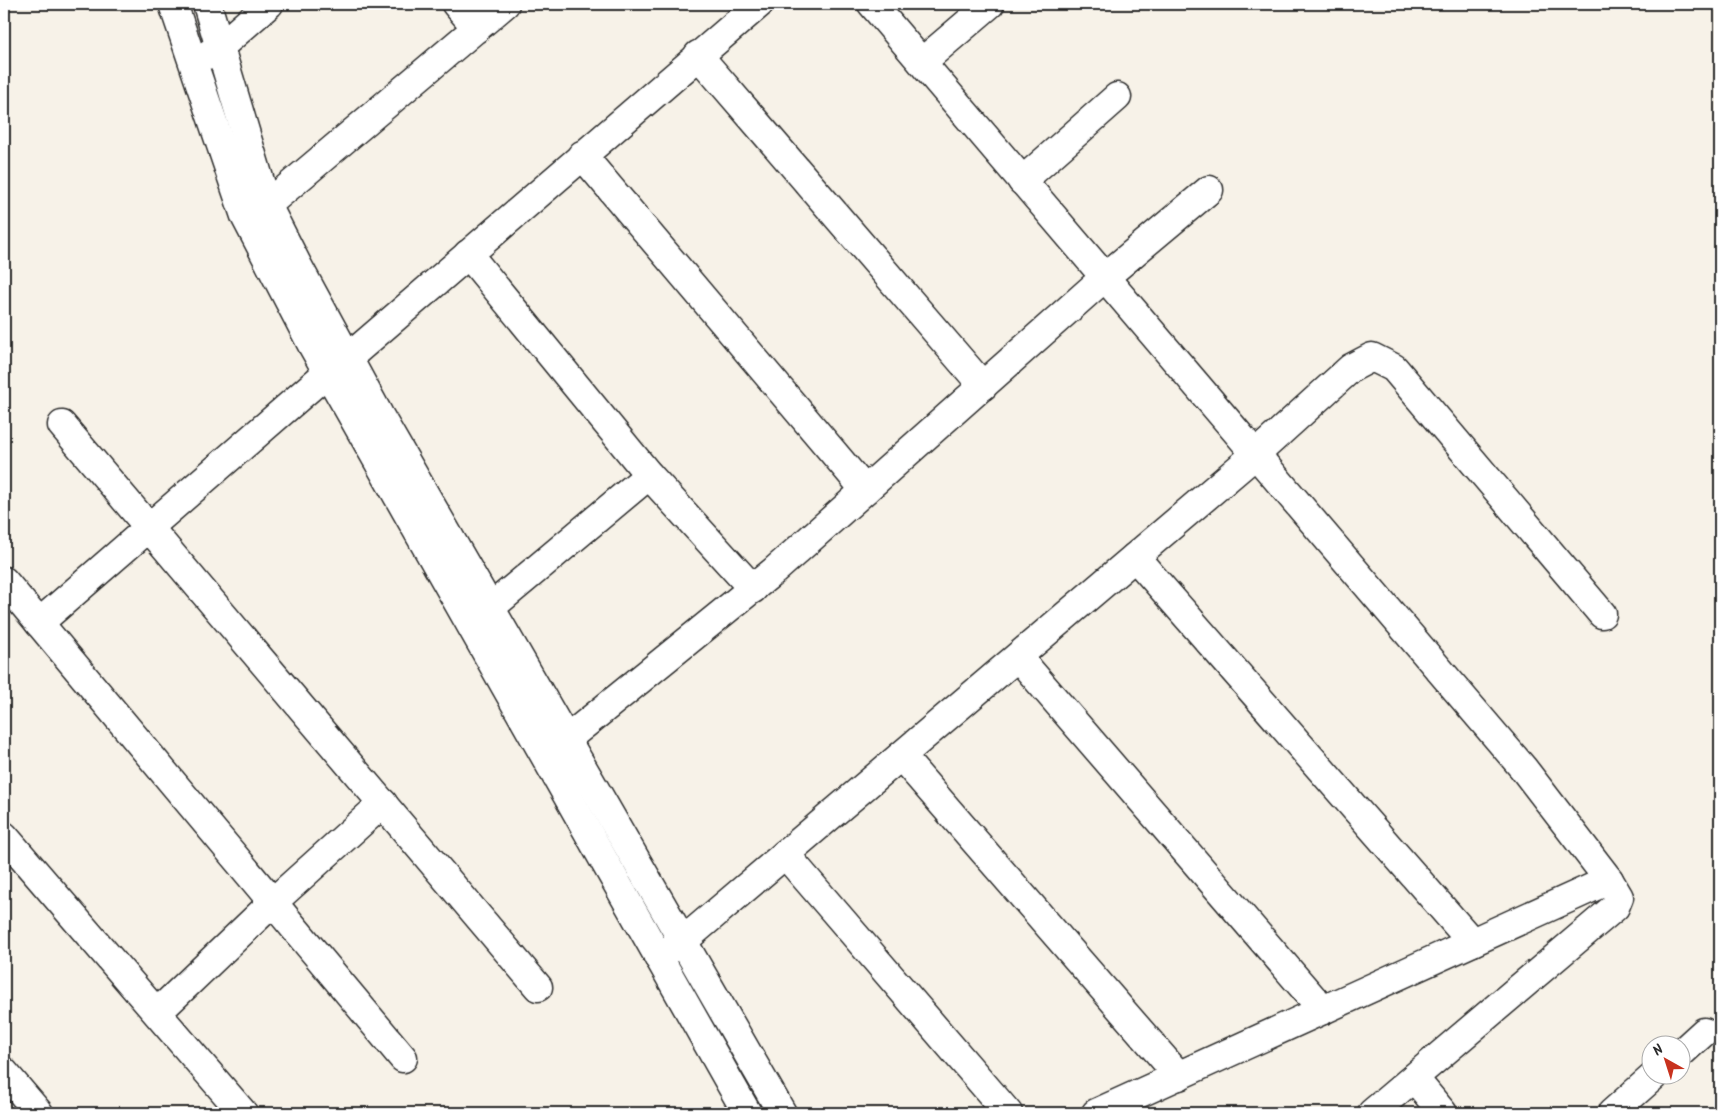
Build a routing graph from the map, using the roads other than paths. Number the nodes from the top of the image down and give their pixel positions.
1 (173, 4) edge
2 (206, 4) edge
3 (270, 4) edge
4 (456, 4) edge
5 (505, 4) edge
6 (758, 4) edge
7 (872, 4) edge
8 (990, 4) edge
9 (477, 28) junction
10 (221, 46) junction
11 (698, 55) junction
12 (922, 62) junction
13 (193, 63) junction
14 (1117, 97) dead end
15 (582, 155) junction
16 (1022, 181) junction
17 (1209, 190) dead end
18 (256, 211) junction
19 (468, 254) junction
20 (1105, 278) junction
21 (338, 365) junction
22 (983, 386) junction
23 (62, 425) dead end
24 (1256, 454) junction
25 (649, 475) junction
26 (865, 490) junction
27 (149, 527) junction
28 (1135, 557) junction
29 (4, 581) edge
30 (753, 589) junction
31 (478, 614) junction
32 (1602, 614) dead end
33 (39, 623) junction
34 (1018, 657) junction
35 (556, 749) junction
36 (901, 756) junction
37 (383, 803) junction
38 (4, 836) edge
39 (785, 854) junction
40 (1609, 880) junction
41 (272, 903) junction
42 (683, 941) junction
43 (1472, 942) junction
44 (658, 957) junction
45 (538, 987) dead end
46 (1323, 1010) junction
47 (158, 1012) junction
48 (1704, 1032) dead end
49 (1692, 1043) edge
50 (403, 1058) dead end
51 (4, 1072) edge
52 (1179, 1076) junction
53 (1414, 1078) junction
54 (1645, 1084) edge
55 (39, 1113) edge
56 (243, 1113) edge
57 (746, 1113) edge
58 (782, 1113) edge
59 (1008, 1113) edge
60 (1096, 1113) edge
61 (1372, 1113) edge
62 (1443, 1113) edge
63 (1612, 1113) edge

1 - 13 street
2 - 10 street
3 - 10 street
4 - 9 street
5 - 9 street
6 - 11 street
7 - 12 street
8 - 12 street
9 - 18 street
10 - 13 street
10 - 18 street
11 - 15 street
11 - 22 street
12 - 16 street
13 - 18 street
14 - 16 street
15 - 19 street
15 - 26 street
16 - 20 street
17 - 20 street
18 - 21 street
19 - 21 street
19 - 25 street
20 - 22 street
20 - 24 street
21 - 27 street
21 - 31 street
22 - 26 street
23 - 27 street
24 - 28 street
24 - 32 street
24 - 40 street
25 - 30 street
25 - 31 street
26 - 30 street
27 - 33 street
27 - 37 street
28 - 34 street
28 - 43 street
29 - 33 street
30 - 35 street
31 - 35 street
33 - 41 street
34 - 36 street
34 - 46 street
35 - 42 street
35 - 44 street
36 - 39 street
36 - 52 street
37 - 41 street
37 - 45 street
38 - 47 street
39 - 42 street
39 - 59 street
40 - 43 street
40 - 53 street
41 - 47 street
41 - 50 street
42 - 44 street
42 - 58 street
43 - 46 street
44 - 57 street
46 - 52 street
47 - 56 street
48 - 49 street
51 - 55 street
52 - 60 street
53 - 61 street
53 - 62 street
54 - 63 street

